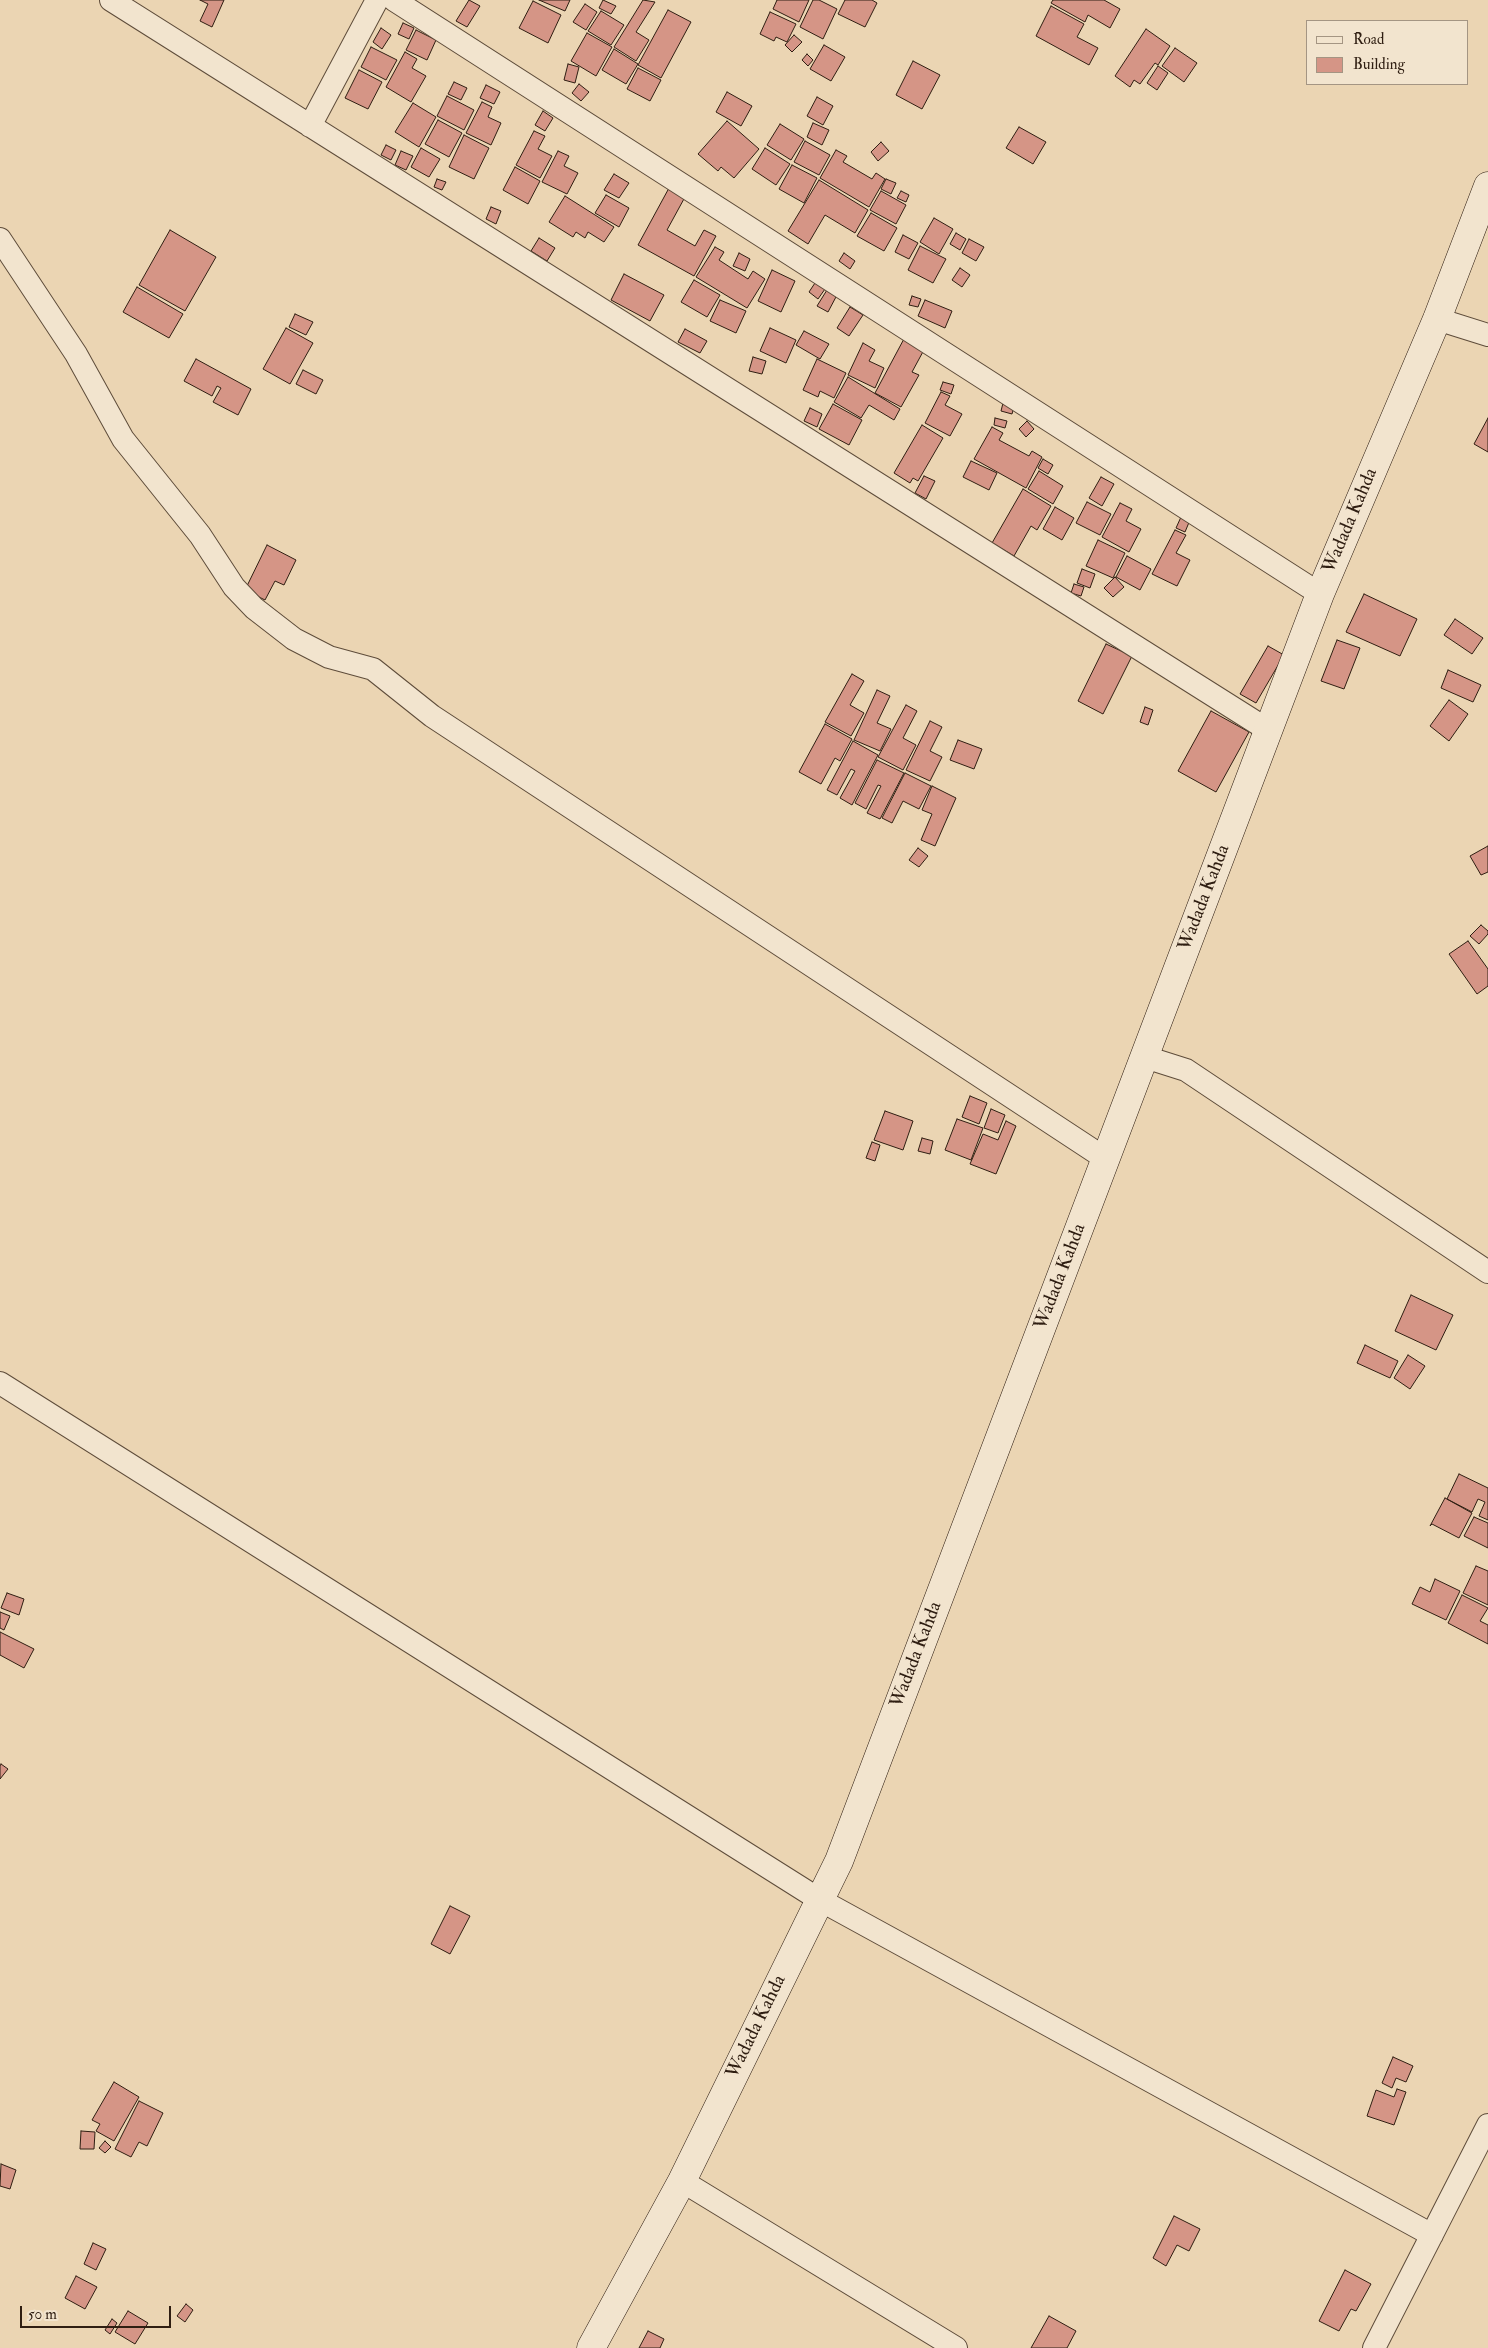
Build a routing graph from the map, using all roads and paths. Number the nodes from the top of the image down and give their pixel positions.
1 (111, 0) edge
2 (376, 0) edge
3 (394, 0) edge
4 (310, 126) junction
5 (1488, 186) edge
6 (0, 239) edge
7 (1437, 319) junction
8 (1488, 335) edge
9 (1320, 594) junction
10 (1268, 730) junction
11 (1145, 1057) junction
12 (1106, 1159) junction
13 (1488, 1272) edge
14 (0, 1383) edge
15 (820, 1900) junction
16 (1488, 2125) edge
17 (682, 2181) junction
18 (1432, 2235) junction
19 (591, 2348) edge
20 (956, 2348) edge
21 (1374, 2348) edge

1 - 4 street
2 - 4 street
3 - 9 street
4 - 10 street
5 - 7 main road, Wadada Kahda
6 - 12 street
7 - 8 street
7 - 9 main road, Wadada Kahda
9 - 10 main road, Wadada Kahda
10 - 11 main road, Wadada Kahda
11 - 12 main road, Wadada Kahda
11 - 13 street
12 - 15 main road, Wadada Kahda
14 - 15 street
15 - 17 main road, Wadada Kahda
15 - 18 street
16 - 18 street
17 - 19 main road, Wadada Kahda
17 - 20 street
18 - 21 street

